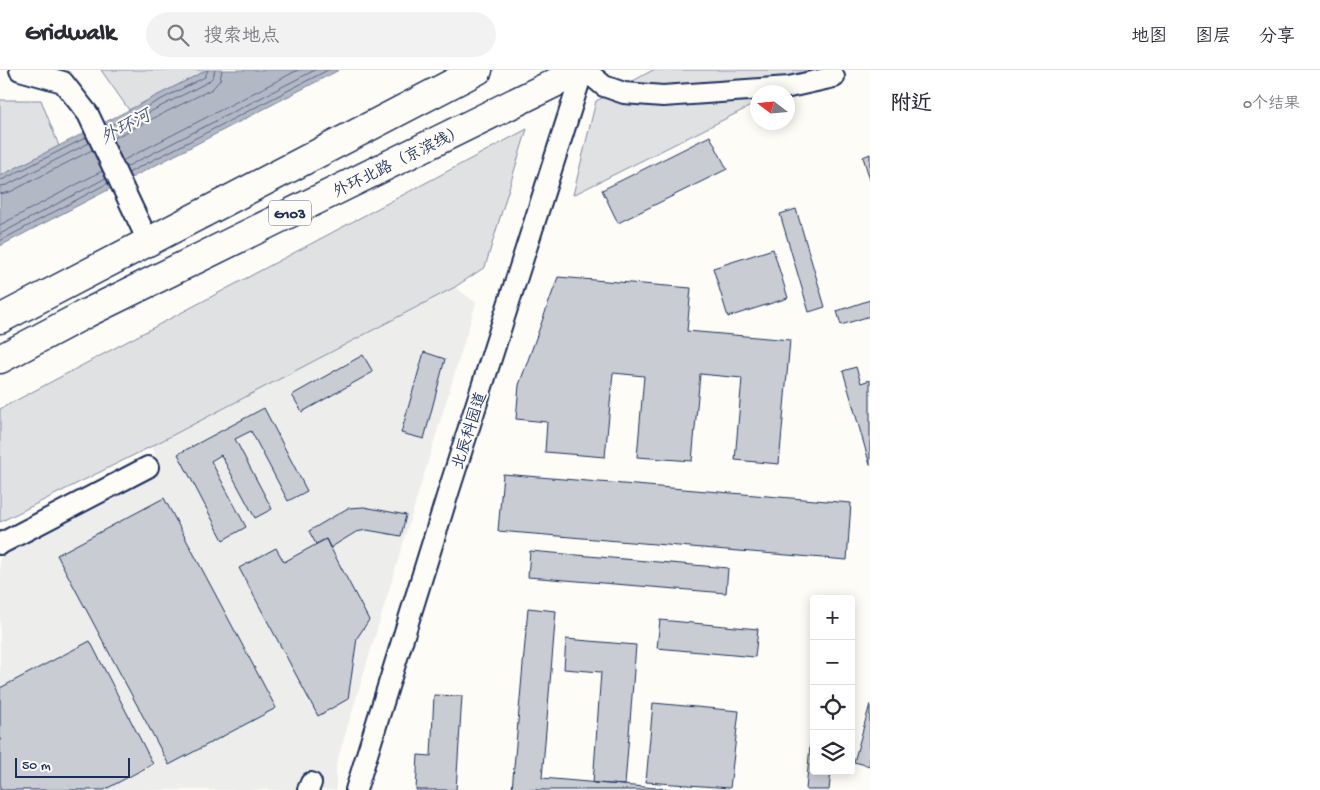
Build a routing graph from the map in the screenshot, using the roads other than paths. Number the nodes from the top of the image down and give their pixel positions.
1 (20, 70) edge
2 (478, 70) edge
3 (583, 70) edge
4 (834, 77) dead end
5 (148, 241) junction
6 (0, 319) edge
7 (0, 359) edge
8 (148, 467) dead end
9 (0, 544) edge
10 (356, 790) edge

1 - 5 street
2 - 5 highway, G103
3 - 4 street
3 - 7 highway, 外环北路（京滨线） / G103
3 - 10 street, 北辰科园道
5 - 6 highway, G103
8 - 9 street

